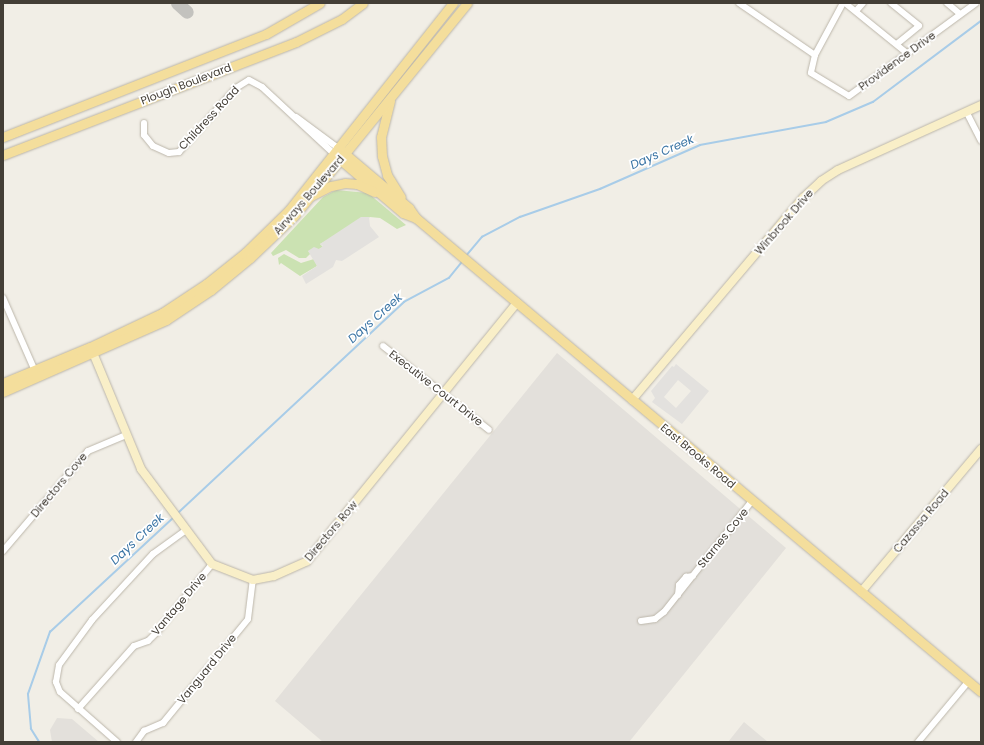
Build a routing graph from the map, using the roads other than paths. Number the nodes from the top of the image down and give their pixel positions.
1 (320, 3) edge
2 (363, 3) edge
3 (453, 3) edge
4 (467, 3) edge
5 (739, 3) edge
6 (844, 3) edge
7 (863, 3) edge
8 (891, 3) edge
9 (946, 3) edge
10 (976, 3) edge
11 (856, 11) junction
12 (960, 14) junction
13 (897, 44) junction
14 (908, 54) junction
15 (815, 55) junction
16 (249, 80) joint
17 (392, 96) junction
18 (981, 105) edge
19 (967, 113) junction
20 (144, 123) dead end
21 (3, 137) edge
22 (981, 141) edge
23 (339, 153) junction
24 (3, 155) edge
25 (381, 195) junction
26 (308, 197) junction
27 (409, 208) junction
28 (286, 218) junction
29 (416, 218) junction
30 (3, 298) edge
31 (517, 303) junction
32 (383, 346) dead end
33 (92, 351) junction
34 (36, 374) junction
35 (3, 383) edge
36 (3, 392) edge
37 (444, 392) junction
38 (632, 400) junction
39 (490, 430) dead end
40 (126, 435) junction
41 (981, 449) edge
42 (752, 501) junction
43 (183, 528) junction
44 (3, 551) edge
45 (212, 564) junction
46 (252, 580) junction
47 (861, 592) junction
48 (642, 621) dead end
49 (968, 682) junction
50 (981, 692) edge
51 (78, 709) junction
52 (117, 742) edge
53 (136, 742) edge
54 (918, 742) edge

1 - 21 main road, Plough Boulevard
2 - 24 main road, Plough Boulevard
3 - 23 main road, Airways Boulevard
4 - 17 main road, Airways Boulevard
5 - 15 street
6 - 11 street
6 - 15 street
7 - 11 street
8 - 13 street
9 - 12 street
10 - 12 street, Providence Drive
11 - 13 street
12 - 14 street, Providence Drive
13 - 14 street
14 - 15 street, Providence Drive
16 - 20 street, Childress Road
16 - 23 street, East Brooks Road
17 - 23 main road, Airways Boulevard
17 - 27 main road
18 - 19 street, Winbrook Drive
19 - 22 street
19 - 38 street, Winbrook Drive
23 - 25 main road, East Brooks Road
23 - 26 main road, Airways Boulevard
23 - 27 main road, East Brooks Road
23 - 28 main road, Airways Boulevard
25 - 26 main road
25 - 29 main road, East Brooks Road
26 - 28 main road, Airways Boulevard
27 - 29 main road, East Brooks Road
28 - 33 main road, Airways Boulevard
29 - 31 main road, East Brooks Road
30 - 34 street
31 - 37 street, Directors Row
31 - 38 main road, East Brooks Road
32 - 37 street, Executive Court Drive
33 - 34 main road, Airways Boulevard
33 - 40 street
34 - 35 main road, Airways Boulevard
34 - 36 main road, Airways Boulevard
37 - 39 street, Executive Court Drive
37 - 46 street, Directors Row
38 - 42 main road, East Brooks Road
40 - 43 street
40 - 44 street, Directors Cove
41 - 47 street, Cazassa Road
42 - 47 main road, East Brooks Road
42 - 48 street, Starnes Cove
43 - 45 street
43 - 51 street
45 - 46 street
45 - 51 street, Vantage Drive
46 - 53 street, Vanguard Drive
47 - 49 main road, East Brooks Road
49 - 50 main road, East Brooks Road
49 - 54 street
51 - 52 street

